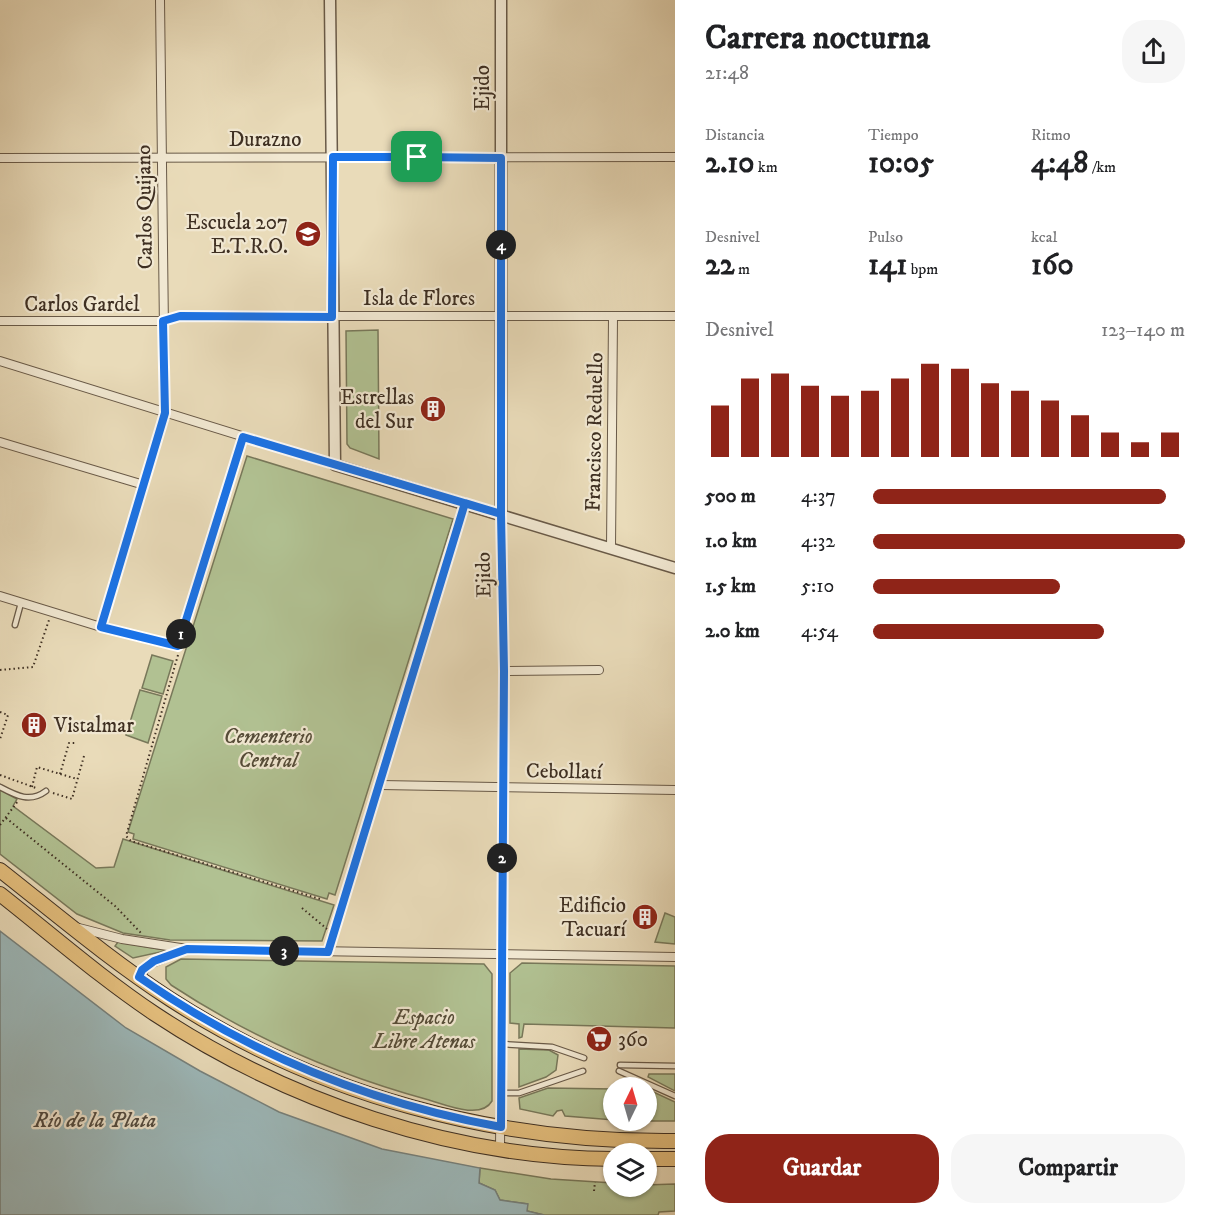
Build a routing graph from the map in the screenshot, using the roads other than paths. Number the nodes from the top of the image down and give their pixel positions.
1 (160, 0) edge
2 (330, 0) edge
3 (501, 0) edge
4 (333, 157) junction
5 (675, 157) edge
6 (0, 158) edge
7 (161, 158) junction
8 (501, 158) junction
9 (500, 316) junction
10 (675, 316) edge
11 (332, 317) junction
12 (613, 317) junction
13 (0, 321) edge
14 (163, 321) junction
15 (0, 361) edge
16 (165, 413) junction
17 (243, 437) junction
18 (0, 442) edge
19 (335, 465) junction
20 (144, 485) junction
21 (465, 503) junction
22 (501, 514) junction
23 (611, 548) junction
24 (675, 568) edge
25 (0, 596) edge
26 (21, 603) junction
27 (15, 625) dead end
28 (101, 627) junction
29 (599, 669) dead end
30 (504, 671) junction
31 (381, 785) junction
32 (0, 787) edge
33 (503, 788) junction
34 (675, 790) edge
35 (46, 791) road end
36 (0, 870) edge
37 (0, 894) edge
38 (70, 926) junction
39 (187, 949) junction
40 (328, 952) junction
41 (501, 953) junction
42 (675, 957) edge
43 (139, 977) junction
44 (501, 1044) junction
45 (584, 1058) dead end
46 (675, 1066) edge
47 (584, 1071) dead end
48 (502, 1093) junction
49 (675, 1096) edge
50 (501, 1127) junction
51 (675, 1141) edge
52 (500, 1149) junction
53 (603, 1159) edge
54 (657, 1159) edge
55 (675, 1159) edge

1 - 7 street, Carlos Quijano
2 - 4 street
3 - 8 street, Ejido
4 - 7 street, Durazno
4 - 8 street, Durazno
4 - 11 street
5 - 8 street, Durazno
6 - 7 street, Durazno
7 - 14 street, Carlos Quijano
8 - 9 street, Ejido
9 - 11 street, Isla de Flores
9 - 12 street, Isla de Flores
9 - 22 street, Ejido
10 - 12 street, Isla de Flores
11 - 14 street, Isla de Flores
11 - 19 street
12 - 23 street, Francisco Reduello
13 - 14 street, Carlos Gardel
14 - 16 street, Carlos Quijano
15 - 16 street
16 - 17 street
16 - 20 street, Carlos Quijano
17 - 19 street
17 - 28 street
18 - 20 street
19 - 21 street
20 - 28 street, Carlos Quijano
21 - 22 street
21 - 31 street
22 - 23 street
22 - 30 street, Ejido
23 - 24 street
25 - 26 street
26 - 27 lane
26 - 28 street
29 - 30 street
30 - 33 street, Ejido
31 - 33 street, Cebollatí
31 - 40 street
32 - 35 lane
33 - 34 street, Cebollatí
33 - 41 street, Ejido
36 - 38 main road
37 - 52 main road
38 - 39 street
38 - 43 main road
39 - 40 street
39 - 43 street
40 - 41 street
41 - 42 street
41 - 44 street, Ejido
43 - 50 main road
44 - 45 lane
44 - 48 street, Ejido
46 - 49 lane
47 - 48 lane
48 - 50 street, Ejido
50 - 51 main road
50 - 52 street, Ejido
52 - 53 main road
54 - 55 main road

